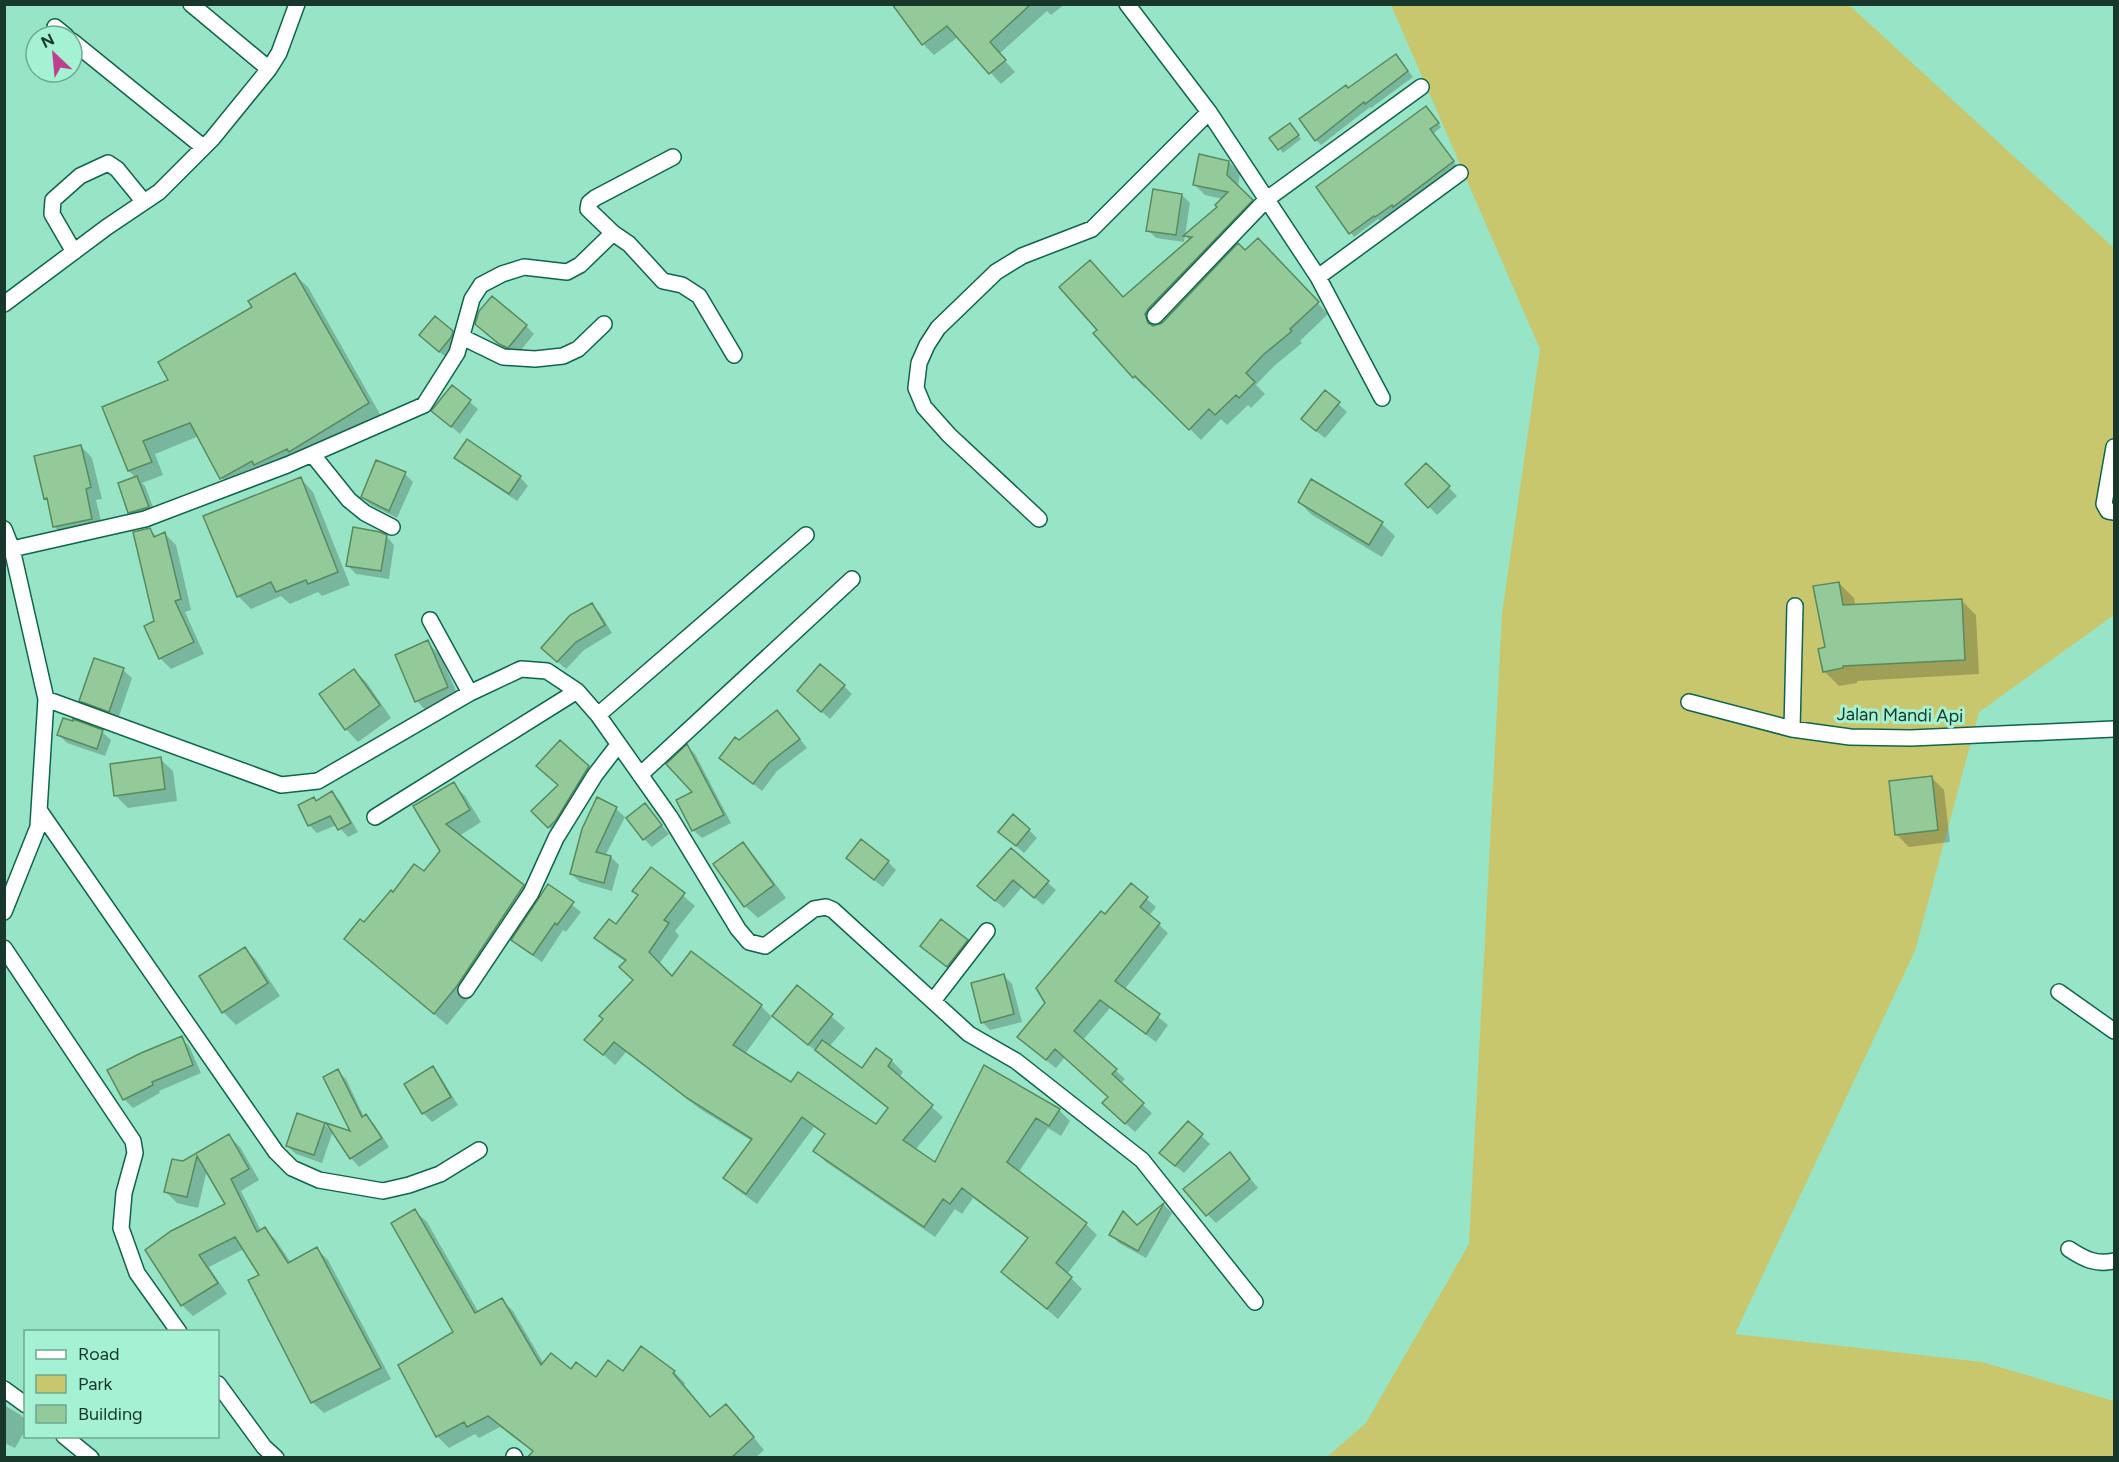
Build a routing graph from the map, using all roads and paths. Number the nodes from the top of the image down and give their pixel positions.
1 (191, 4) edge
2 (297, 4) edge
3 (1127, 4) edge
4 (84, 51) edge
5 (269, 69) junction
6 (1421, 87) dead end
7 (1209, 112) junction
8 (203, 147) junction
9 (673, 157) dead end
10 (1460, 173) dead end
11 (1267, 199) junction
12 (144, 202) junction
13 (613, 233) junction
14 (74, 252) junction
15 (1318, 277) junction
16 (4, 304) edge
17 (1155, 316) dead end
18 (604, 324) dead end
19 (462, 338) junction
20 (734, 355) dead end
21 (1382, 398) dead end
22 (2115, 447) edge
23 (312, 454) junction
24 (2115, 512) edge
25 (1039, 519) dead end
26 (392, 527) dead end
27 (4, 530) edge
28 (806, 535) dead end
29 (12, 549) junction
30 (852, 579) dead end
31 (1795, 606) dead end
32 (430, 620) dead end
33 (577, 691) junction
34 (470, 693) junction
35 (46, 699) junction
36 (1689, 702) dead end
37 (598, 715) junction
38 (1792, 729) junction
39 (2115, 729) edge
40 (618, 745) junction
41 (640, 775) junction
42 (39, 810) junction
43 (375, 817) dead end
44 (4, 912) edge
45 (987, 931) dead end
46 (4, 948) edge
47 (466, 990) dead end
48 (2059, 992) dead end
49 (933, 1001) junction
50 (2115, 1031) edge
51 (479, 1150) dead end
52 (2069, 1249) dead end
53 (2115, 1261) edge
54 (1255, 1302) dead end
55 (178, 1330) edge
56 (219, 1385) edge
57 (4, 1389) edge
58 (24, 1404) edge
59 (65, 1438) edge
60 (75, 1452) edge
61 (91, 1458) edge
62 (276, 1458) edge

1 - 5 street
2 - 5 street
3 - 7 street
4 - 8 street
5 - 8 street
6 - 11 street
7 - 11 street
7 - 25 street
8 - 12 street
9 - 13 street
10 - 15 street
11 - 15 street
11 - 17 street
12 - 14 street
12 - 14 street
13 - 19 street
13 - 20 street
14 - 16 street
15 - 21 street
18 - 19 street
19 - 23 street
22 - 24 street
23 - 26 street
23 - 29 street
27 - 29 street
28 - 37 street
29 - 35 street
30 - 41 street
31 - 38 street
32 - 34 street
33 - 34 street
33 - 37 street
33 - 43 street
34 - 35 street
35 - 42 street
36 - 38 street, Jalan Mandi Api
37 - 40 street
38 - 39 street, Jalan Mandi Api
40 - 41 street
40 - 47 street
41 - 49 street
42 - 44 street
42 - 51 street
45 - 49 street
46 - 55 street
48 - 50 street
49 - 54 street
52 - 53 street
56 - 62 street
57 - 58 street
59 - 60 street
60 - 61 street

